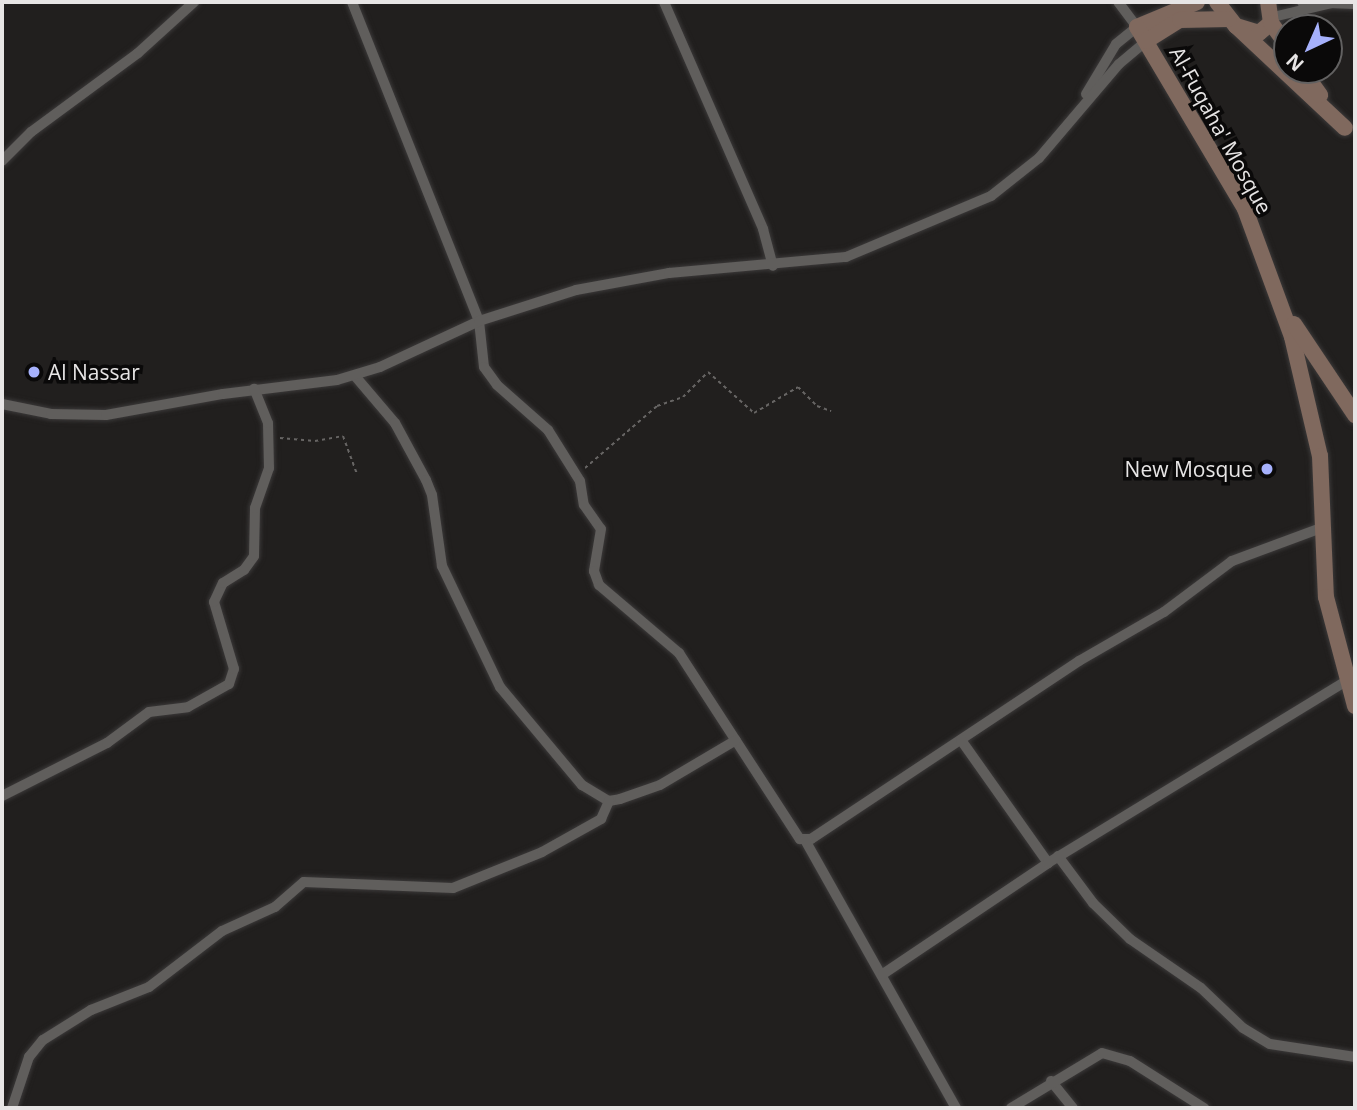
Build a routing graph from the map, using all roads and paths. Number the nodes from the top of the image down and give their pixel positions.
1 (194, 2) edge
2 (352, 2) edge
3 (664, 2) edge
4 (1118, 2) edge
5 (1197, 2) edge
6 (1217, 2) edge
7 (1302, 2) edge
8 (1332, 3) edge
9 (1355, 4) edge
10 (1183, 5) edge
11 (1271, 14) edge
12 (1233, 23) junction
13 (1142, 34) junction
14 (1312, 84) edge
15 (1070, 120) junction
16 (1350, 135) edge
17 (2, 161) edge
18 (773, 266) junction
19 (1275, 291) junction
20 (479, 321) junction
21 (355, 376) junction
22 (254, 389) junction
23 (2, 404) edge
24 (831, 411) dead end
25 (1355, 415) edge
26 (268, 436) junction
27 (357, 474) dead end
28 (577, 475) junction
29 (1321, 528) junction
30 (1349, 679) junction
31 (1355, 706) edge
32 (736, 740) junction
33 (961, 740) junction
34 (2, 796) edge
35 (609, 801) junction
36 (805, 840) junction
37 (1058, 856) junction
38 (1048, 863) junction
39 (883, 974) junction
40 (1355, 1057) edge
41 (1051, 1081) junction
42 (12, 1108) edge
43 (956, 1108) edge
44 (1011, 1108) edge
45 (1073, 1108) edge
46 (1204, 1108) edge

1 - 17 street
2 - 20 street
3 - 18 street
4 - 13 street
5 - 10 street
6 - 12 street
7 - 8 street
8 - 9 street
8 - 11 street
10 - 13 street
11 - 12 street
12 - 13 street
12 - 16 street
13 - 15 street
13 - 15 street
13 - 19 street, Al-Fuqaha' Mosque
14 - 16 street
15 - 18 street
18 - 20 street
19 - 25 street
19 - 29 street, Al-Fuqaha' Mosque
20 - 21 street
20 - 28 street
21 - 22 street
21 - 35 street
22 - 23 street
22 - 26 street
24 - 28 path
26 - 27 path
26 - 34 street
28 - 32 street
29 - 30 street, Al-Fuqaha' Mosque
29 - 33 street
30 - 31 street, Al-Fuqaha' Mosque
30 - 37 street
32 - 35 street
32 - 36 street
33 - 36 street
33 - 38 street
35 - 42 street
36 - 39 street
37 - 38 street
37 - 40 street
38 - 39 street
39 - 43 street
41 - 44 street
41 - 45 street
41 - 46 street

